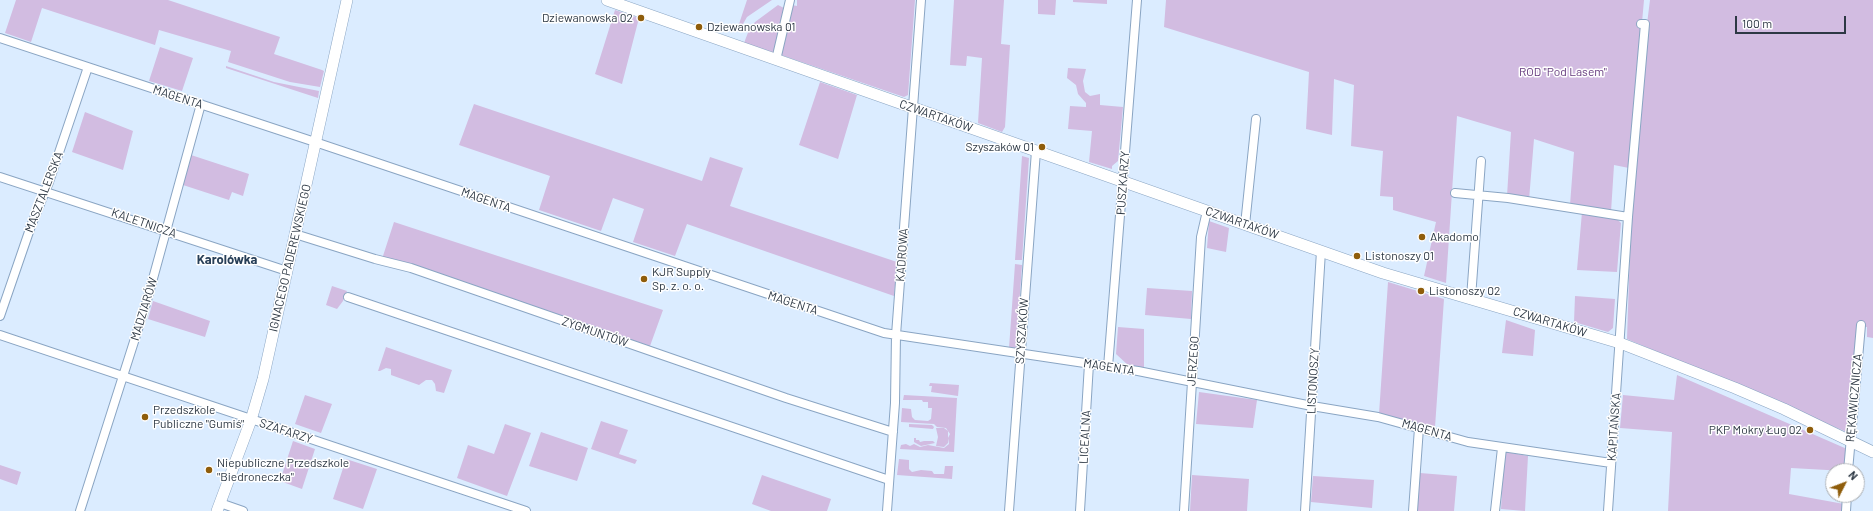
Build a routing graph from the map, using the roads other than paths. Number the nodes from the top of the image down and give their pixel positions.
1 (347, 0) edge
2 (607, 0) edge
3 (790, 0) edge
4 (921, 0) edge
5 (1137, 0) edge
6 (1641, 24) dead end
7 (0, 38) edge
8 (776, 60) junction
9 (88, 67) junction
10 (201, 104) junction
11 (912, 107) junction
12 (1256, 119) dead end
13 (316, 142) junction
14 (1036, 151) junction
15 (1481, 161) dead end
16 (0, 176) edge
17 (1123, 182) junction
18 (46, 191) junction
19 (1455, 193) dead end
20 (1479, 195) junction
21 (1207, 211) junction
22 (1628, 217) junction
23 (1245, 225) junction
24 (167, 231) junction
25 (296, 234) junction
26 (1321, 251) junction
27 (287, 271) junction
28 (348, 297) dead end
29 (1471, 298) junction
30 (0, 316) edge
31 (1861, 325) dead end
32 (0, 335) edge
33 (896, 335) junction
34 (1620, 343) junction
35 (1021, 353) junction
36 (1089, 364) junction
37 (1108, 367) junction
38 (124, 376) junction
39 (1192, 383) junction
40 (1312, 406) junction
41 (251, 420) junction
42 (1419, 428) junction
43 (893, 432) junction
44 (1850, 441) junction
45 (1502, 448) junction
46 (1873, 452) edge
47 (1611, 463) junction
48 (1849, 463) edge
49 (889, 480) junction
50 (219, 507) edge
51 (80, 511) edge
52 (243, 511) edge
53 (526, 511) edge
54 (887, 511) edge
55 (1009, 511) edge
56 (1080, 511) edge
57 (1184, 511) edge
58 (1305, 511) edge
59 (1413, 511) edge
60 (1495, 511) edge
61 (1608, 511) edge

1 - 13 street, IGNACEGO PADEREWSKIEGO
2 - 8 street, CZWARTAKÓW
3 - 8 street
4 - 11 street, KADROWA
5 - 17 street, PUSZKARZY
6 - 22 street, KAPITAŃSKA
7 - 9 street, MAGENTA
8 - 11 street, CZWARTAKÓW
9 - 10 street, MAGENTA
9 - 18 street, MASZTALERSKA
10 - 13 street, MAGENTA
10 - 24 street, MADZIARÓW
11 - 14 street, CZWARTAKÓW
11 - 33 street, KADROWA
12 - 23 street
13 - 25 street, IGNACEGO PADEREWSKIEGO
13 - 33 street, MAGENTA
14 - 17 street, CZWARTAKÓW
14 - 35 street, SZYSZAKÓW
15 - 20 street
16 - 18 street, KALETNICZA
17 - 21 street, CZWARTAKÓW
17 - 37 street, PUSZKARZY
18 - 24 street, KALETNICZA
18 - 30 street, MASZTALERSKA
19 - 20 street
20 - 22 street
20 - 29 street
21 - 23 street, CZWARTAKÓW
21 - 39 street, JERZEGO
22 - 34 street, KAPITAŃSKA
23 - 26 street, CZWARTAKÓW
24 - 27 street, KALETNICZA
24 - 38 street, MADZIARÓW
25 - 27 street, IGNACEGO PADEREWSKIEGO
25 - 43 street, ZYGMUNTÓW
26 - 29 street, CZWARTAKÓW
26 - 40 street, LISTONOSZY
27 - 41 street, IGNACEGO PADEREWSKIEGO
28 - 49 street
29 - 34 street, CZWARTAKÓW
31 - 44 street, RĘKAWICZNICZA
32 - 38 street, SZAFARZY
33 - 35 street, MAGENTA
33 - 43 street, KADROWA
34 - 44 street, CZWARTAKÓW
34 - 47 street, KAPITAŃSKA
35 - 36 street, MAGENTA
35 - 55 street, SZYSZAKÓW
36 - 37 street, MAGENTA
36 - 56 street, LICEALNA
37 - 39 street, MAGENTA
38 - 41 street, SZAFARZY
38 - 51 street, MADZIARÓW
39 - 40 street, MAGENTA
39 - 57 street, JERZEGO
40 - 42 street, MAGENTA
40 - 58 street, LISTONOSZY
41 - 50 street, IGNACEGO PADEREWSKIEGO
41 - 53 street, SZAFARZY
42 - 45 street, MAGENTA
42 - 59 street
43 - 49 street, KADROWA
44 - 46 street, CZWARTAKÓW
44 - 48 street, RĘKAWICZNICZA
45 - 47 street, MAGENTA
45 - 60 street
47 - 61 street, KAPITAŃSKA
49 - 54 street, KADROWA
50 - 52 street

